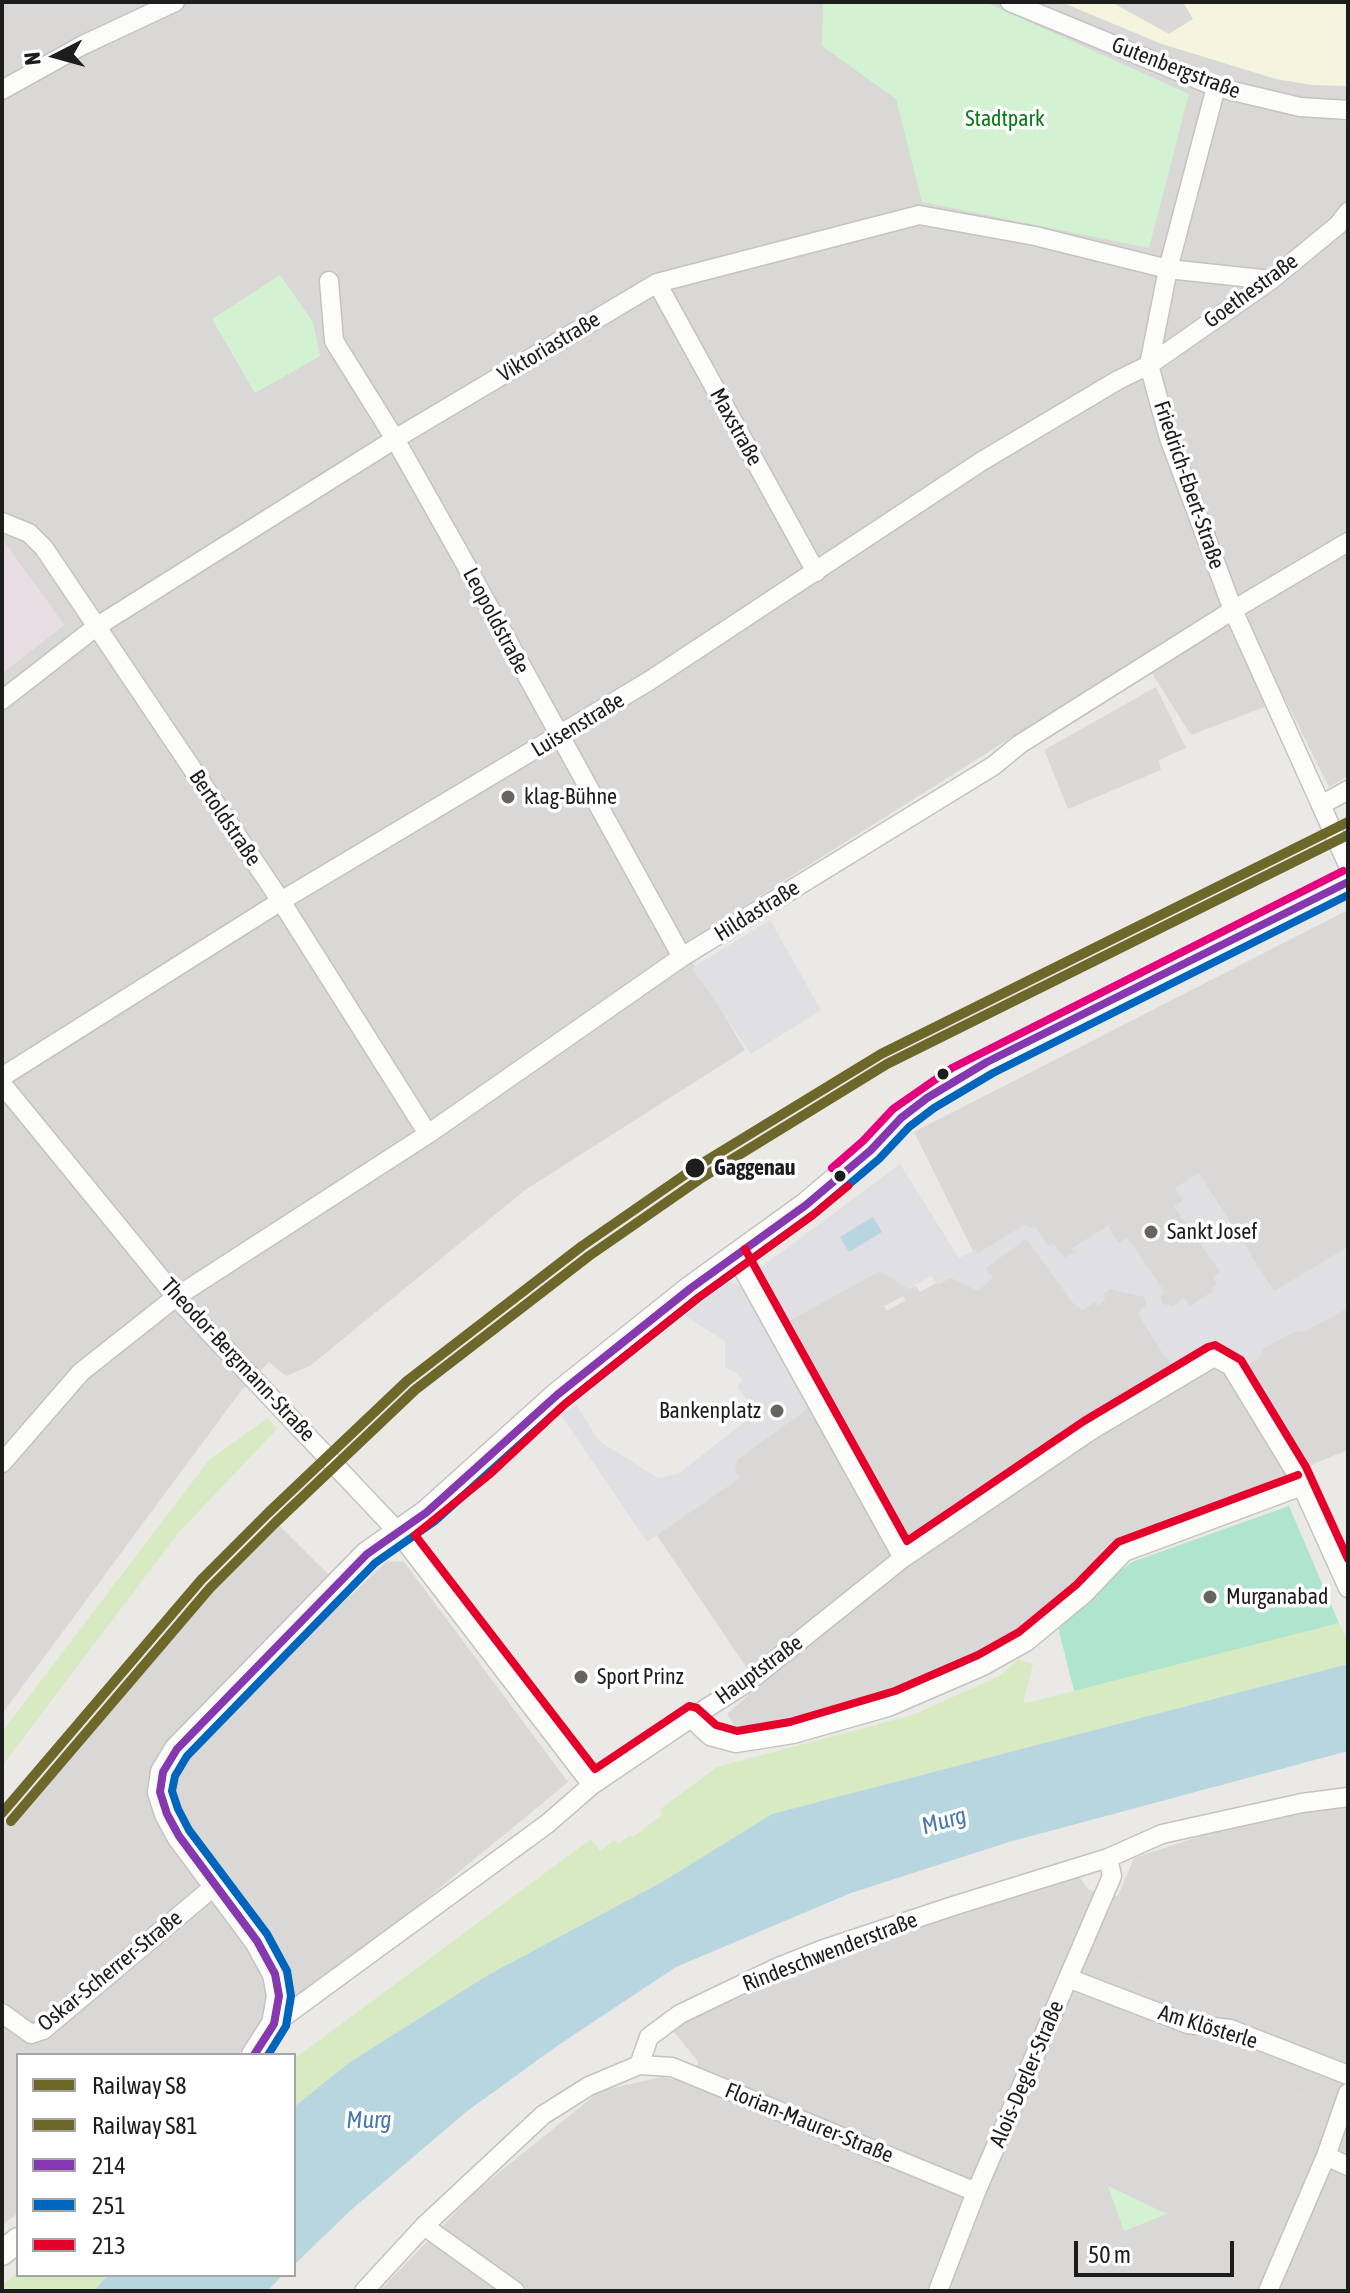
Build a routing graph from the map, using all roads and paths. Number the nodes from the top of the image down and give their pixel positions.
1 (175, 2) edge
2 (1010, 2) edge
3 (1216, 87) junction
4 (2, 90) edge
5 (1348, 110) edge
6 (1348, 212) edge
7 (1168, 269) junction
8 (1271, 280) junction
9 (329, 281) dead end
10 (657, 283) junction
11 (1149, 365) junction
12 (395, 439) junction
13 (2, 522) edge
14 (1348, 542) edge
15 (816, 572) junction
16 (1233, 610) junction
17 (96, 627) junction
18 (2, 700) edge
19 (559, 737) junction
20 (1348, 790) edge
21 (1321, 805) junction
22 (1348, 865) edge
23 (1348, 882) edge
24 (281, 901) junction
25 (682, 957) junction
26 (2, 1077) edge
27 (2, 1084) edge
28 (428, 1134) junction
29 (735, 1255) junction
30 (176, 1297) junction
31 (2, 1463) edge
32 (1302, 1486) junction
33 (398, 1532) junction
34 (903, 1558) junction
35 (1348, 1588) edge
36 (691, 1718) junction
37 (592, 1785) junction
38 (1348, 1797) edge
39 (1108, 1858) junction
40 (217, 1884) junction
41 (1068, 1978) junction
42 (2, 2013) edge
43 (274, 2024) junction
44 (255, 2053) edge
45 (639, 2065) junction
46 (1348, 2075) edge
47 (1348, 2093) edge
48 (1326, 2156) junction
49 (1348, 2166) edge
50 (976, 2192) junction
51 (424, 2226) junction
52 (364, 2291) edge
53 (515, 2291) edge
54 (938, 2291) edge
55 (1268, 2291) edge

1 - 4 street
2 - 3 street, Gutenbergstraße
3 - 5 street, Gutenbergstraße
3 - 7 street, Friedrich-Ebert-Straße
6 - 8 street, Goethestraße
7 - 8 street, Viktoriastraße
7 - 10 street, Viktoriastraße
7 - 11 street, Friedrich-Ebert-Straße
8 - 11 street, Goethestraße
9 - 12 street, Leopoldstraße
10 - 12 street, Viktoriastraße
10 - 15 street, Maxstraße
11 - 15 street, Luisenstraße
11 - 16 street, Friedrich-Ebert-Straße
12 - 17 street, Viktoriastraße
12 - 19 street, Leopoldstraße
13 - 17 street, Bertoldstraße
14 - 16 street, Hildastraße
15 - 19 street, Luisenstraße
16 - 21 street, Friedrich-Ebert-Straße
16 - 25 street, Hildastraße
17 - 18 street, Viktoriastraße
17 - 24 street, Bertoldstraße
19 - 24 street, Luisenstraße
19 - 25 street, Leopoldstraße
20 - 21 street
21 - 22 street, Friedrich-Ebert-Straße
23 - 29 street
24 - 26 street, Luisenstraße
24 - 28 street, Bertoldstraße
25 - 28 street, Hildastraße
27 - 30 street, Theodor-Bergmann-Straße
28 - 30 street, Hildastraße
29 - 33 street
29 - 34 street
30 - 31 street, Hildastraße
30 - 33 street, Theodor-Bergmann-Straße
32 - 34 street, Hauptstraße
32 - 35 street
32 - 36 street
33 - 37 street, Theodor-Bergmann-Straße
33 - 40 street
34 - 36 street, Hauptstraße
36 - 37 street, Hauptstraße
37 - 43 street, Hauptstraße
38 - 39 street, Rindeschwenderstraße
39 - 41 street, Alois-Degler-Straße
39 - 45 street, Rindeschwenderstraße
40 - 42 street, Oskar-Scherrer-Straße
40 - 43 street
41 - 46 street, Am Klösterle
41 - 50 street, Alois-Degler-Straße
43 - 44 street
45 - 50 street, Florian-Maurer-Straße
45 - 51 street
47 - 48 street
48 - 49 street
48 - 55 street
50 - 54 street, Alois-Degler-Straße
51 - 52 street
51 - 53 street

